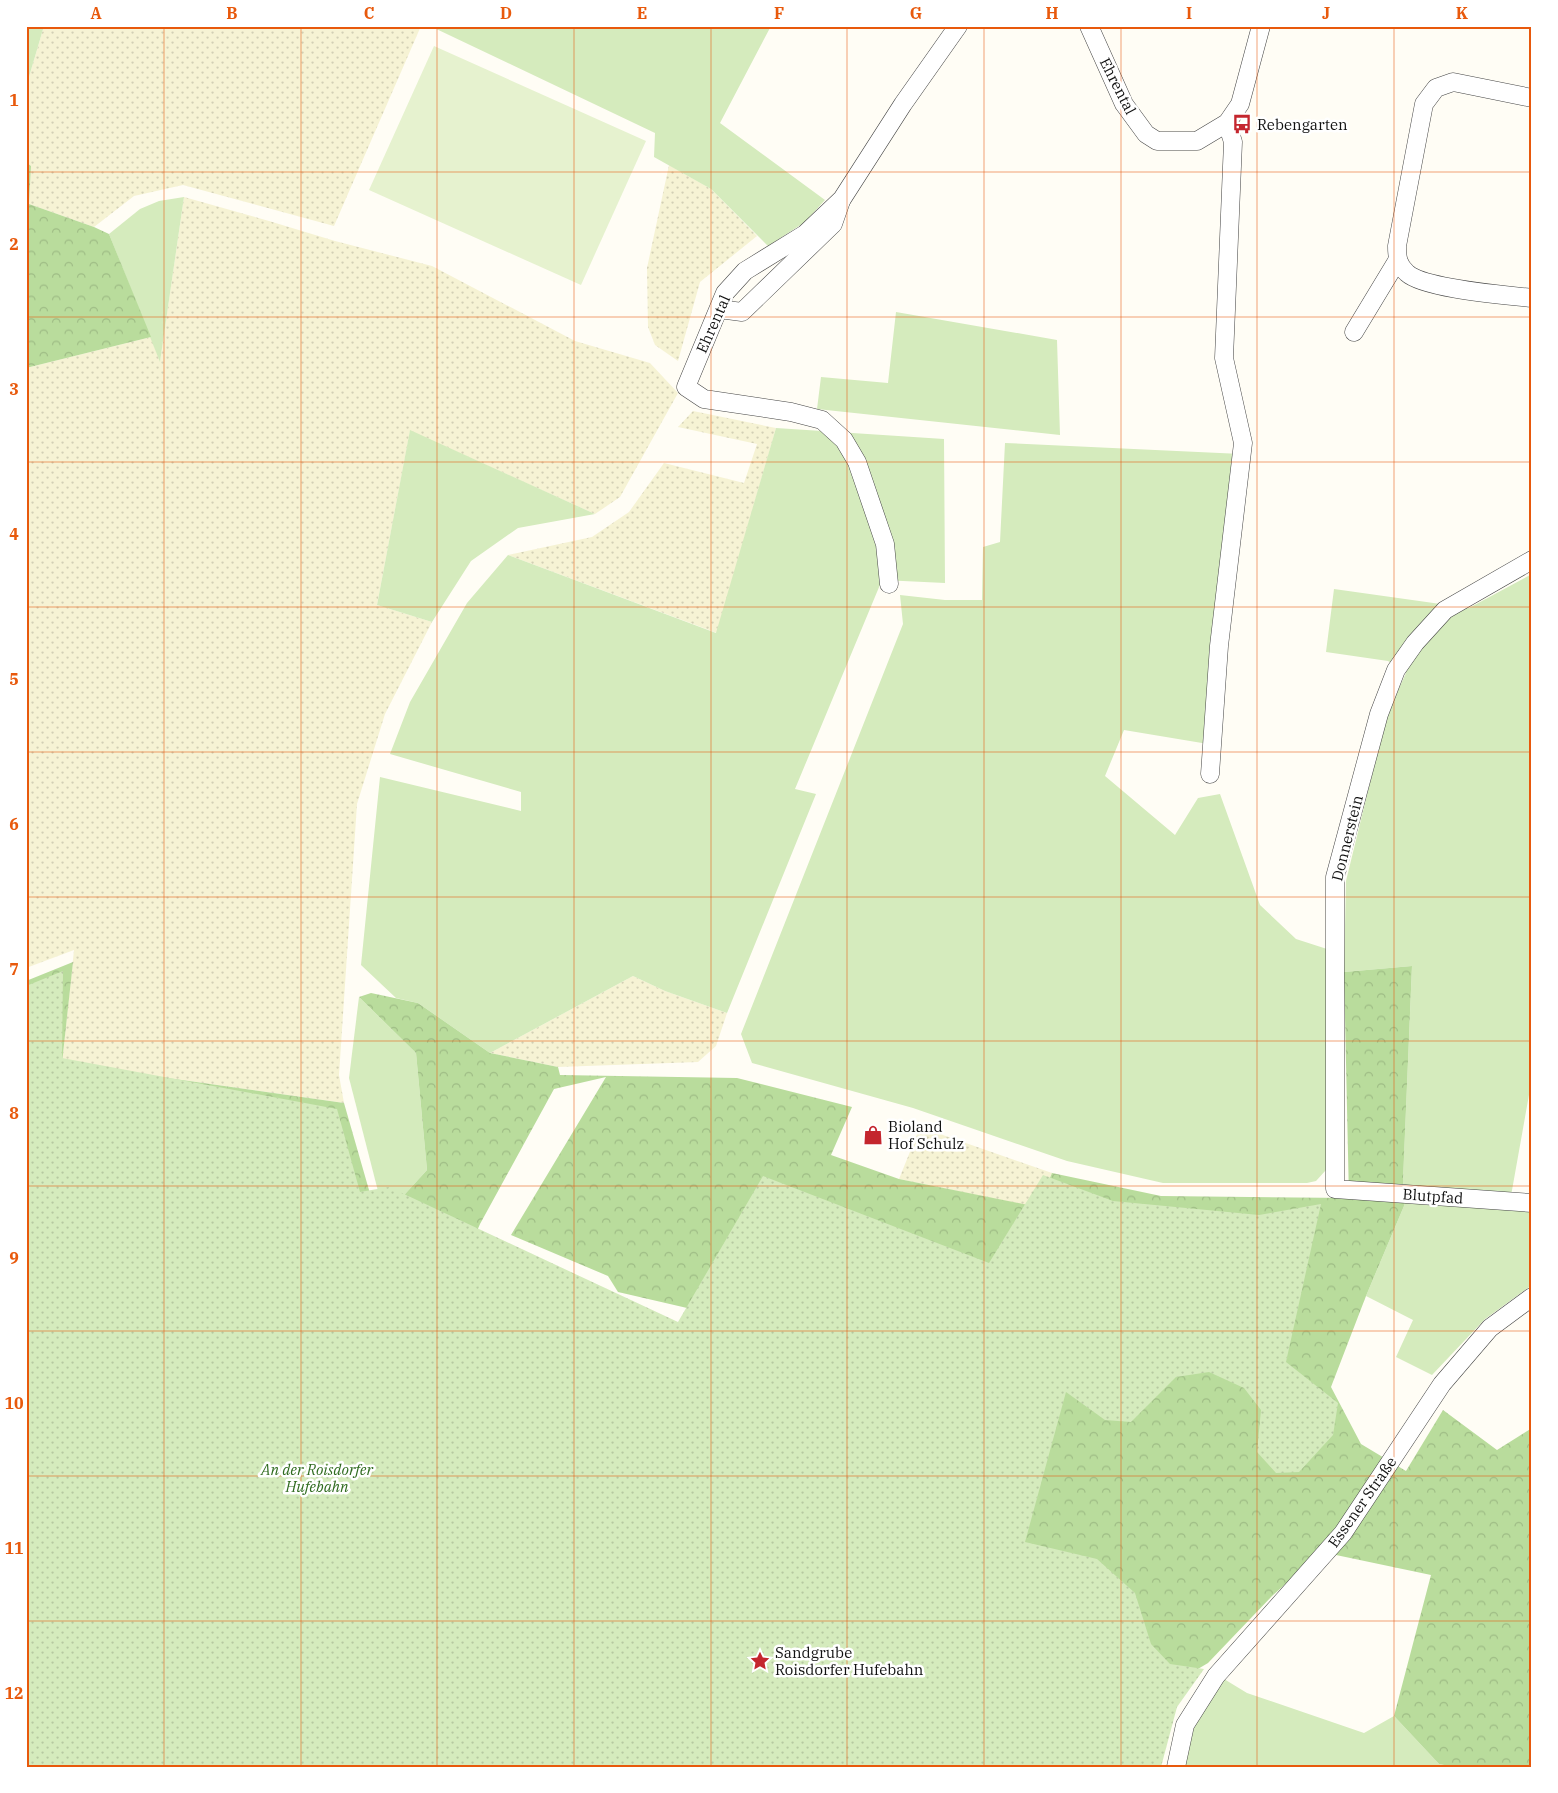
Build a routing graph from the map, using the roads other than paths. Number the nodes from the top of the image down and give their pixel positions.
1 (958, 26) edge
2 (1089, 26) edge
3 (1261, 26) edge
4 (1532, 98) edge
5 (1227, 123) junction
6 (842, 198) junction
7 (1398, 261) junction
8 (1532, 298) edge
9 (719, 309) junction
10 (1354, 332) dead end
11 (1532, 560) edge
12 (889, 584) dead end
13 (1210, 774) dead end
14 (1335, 1189) joint
15 (1532, 1203) edge
16 (1532, 1297) edge
17 (1176, 1767) edge

1 - 6 street, Ehrental
2 - 5 street, Ehrental
3 - 5 street, Ehrental
4 - 7 street
5 - 13 street
6 - 9 street, Ehrental
6 - 9 street
7 - 8 street
7 - 10 street
9 - 12 street, Ehrental
11 - 14 street, Donnerstein
14 - 15 street, Blutpfad
16 - 17 street, Essener Straße

